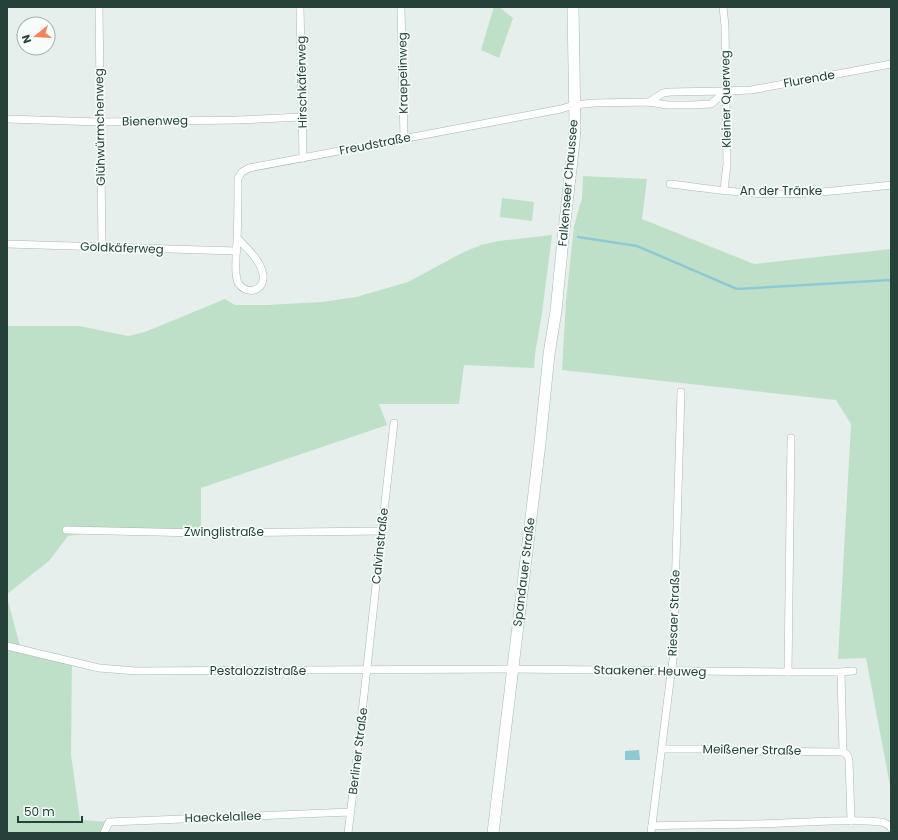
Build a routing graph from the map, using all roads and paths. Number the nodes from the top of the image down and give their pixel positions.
1 (98, 7) edge
2 (300, 7) edge
3 (401, 7) edge
4 (573, 7) edge
5 (723, 7) edge
6 (891, 64) edge
7 (726, 91) junction
8 (649, 102) junction
9 (574, 105) junction
10 (303, 117) junction
11 (7, 119) edge
12 (100, 122) junction
13 (404, 138) junction
14 (303, 158) junction
15 (670, 184) dead end
16 (891, 185) edge
17 (724, 190) junction
18 (237, 238) junction
19 (7, 244) edge
20 (102, 247) junction
21 (236, 251) junction
22 (556, 310) joint
23 (680, 392) dead end
24 (394, 423) dead end
25 (791, 438) dead end
26 (66, 530) dead end
27 (382, 531) junction
28 (7, 646) edge
29 (512, 669) junction
30 (368, 670) junction
31 (672, 671) junction
32 (853, 671) dead end
33 (788, 672) junction
34 (841, 672) junction
35 (662, 749) junction
36 (843, 752) junction
37 (350, 812) junction
38 (851, 821) junction
39 (891, 828) edge
40 (652, 830) edge
41 (104, 833) edge
42 (348, 833) edge
43 (493, 833) edge

1 - 12 street, Glühwürmchenweg
2 - 10 street, Hirschkäferweg
3 - 13 street, Kraepelinweg
4 - 9 main road, Falkenseer Chaussee
5 - 7 street, Kleiner Querweg
6 - 7 street, Flurende
7 - 8 street, Flurende
7 - 8 street, Flurende
7 - 17 street, Kleiner Querweg
8 - 9 street, Flurende
9 - 13 street, Freudstraße
9 - 22 main road, Falkenseer Chaussee
10 - 12 street, Bienenweg
10 - 14 street, Hirschkäferweg
11 - 12 street, Bienenweg
12 - 20 street, Glühwürmchenweg
13 - 14 street, Freudstraße
14 - 18 street, Freudstraße
15 - 17 street, An der Tränke
16 - 17 street, An der Tränke
18 - 21 street, Freudstraße
18 - 21 street, Freudstraße
19 - 20 street, Goldkäferweg
20 - 21 street, Goldkäferweg
22 - 29 main road, Spandauer Straße
23 - 31 street, Riesaer Straße
24 - 27 street, Calvinstraße
25 - 33 street
26 - 27 street, Zwinglistraße
27 - 30 street, Calvinstraße
28 - 30 street, Pestalozzistraße
29 - 30 street, Pestalozzistraße
29 - 31 street, Staakener Heuweg
29 - 43 main road, Spandauer Straße
30 - 37 street, Berliner Straße
31 - 33 street, Staakener Heuweg
31 - 35 street, Riesaer Straße
32 - 34 street, Staakener Heuweg
33 - 34 street, Staakener Heuweg
34 - 36 street
35 - 36 street, Meißener Straße
35 - 40 street, Riesaer Straße
36 - 38 street
37 - 41 street, Haeckelallee
37 - 42 street, Berliner Straße
38 - 39 street
38 - 40 street

